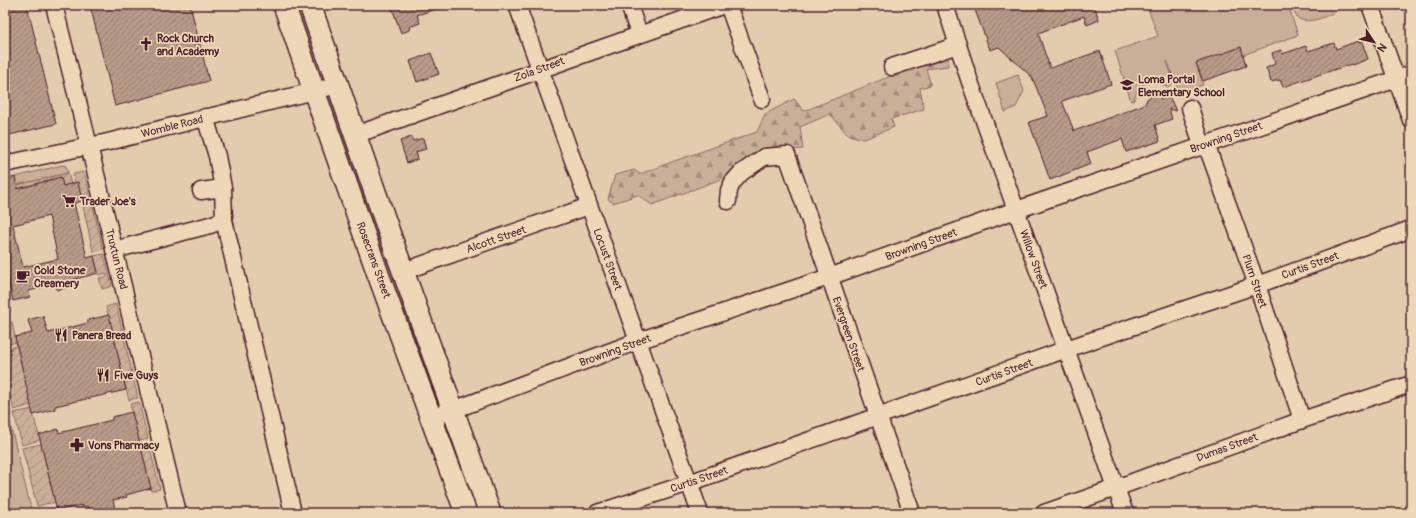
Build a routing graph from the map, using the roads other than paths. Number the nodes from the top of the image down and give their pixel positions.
1 (54, 5) edge
2 (284, 5) edge
3 (310, 5) edge
4 (517, 5) edge
5 (629, 5) edge
6 (724, 5) edge
7 (728, 5) edge
8 (945, 5) edge
9 (1370, 5) edge
10 (639, 34) junction
11 (958, 45) junction
12 (892, 67) dead end
13 (540, 69) junction
14 (1404, 76) edge
15 (338, 85) junction
16 (314, 92) junction
17 (762, 99) dead end
18 (1190, 108) dead end
19 (205, 117) junction
20 (1411, 120) edge
21 (355, 135) junction
22 (1204, 144) junction
23 (89, 145) junction
24 (5, 164) edge
25 (223, 188) junction
26 (201, 191) dead end
27 (728, 201) dead end
28 (589, 206) junction
29 (1017, 210) junction
30 (224, 220) junction
31 (1411, 229) edge
32 (114, 250) junction
33 (404, 271) junction
34 (829, 277) junction
35 (1257, 285) junction
36 (638, 341) junction
37 (1067, 350) junction
38 (1411, 384) edge
39 (454, 411) junction
40 (878, 417) junction
41 (432, 418) junction
42 (1302, 420) junction
43 (689, 483) junction
44 (1116, 488) junction
45 (178, 513) edge
46 (293, 513) edge
47 (466, 513) edge
48 (490, 513) edge
49 (597, 513) edge
50 (700, 513) edge
51 (912, 513) edge
52 (1044, 513) edge
53 (1125, 513) edge

1 - 23 street, Truxtun Road
2 - 16 main road, Rosecrans Street
3 - 15 main road
4 - 13 street, Locust Street
5 - 10 street
6 - 10 street, Zola Street
7 - 17 street
8 - 11 street, Willow Street
9 - 14 street
10 - 13 street, Zola Street
11 - 12 street
11 - 29 street, Willow Street
13 - 21 street, Zola Street
13 - 28 street, Locust Street
14 - 20 street
14 - 22 street, Browning Street
15 - 16 street, Womble Road
15 - 21 main road
16 - 19 street, Womble Road
16 - 41 main road, Rosecrans Street
18 - 22 street, Plum Street
19 - 23 street, Womble Road
19 - 25 street
21 - 33 main road
22 - 29 street, Browning Street
22 - 35 street, Plum Street
23 - 24 street, Womble Road
23 - 32 street, Truxtun Road
25 - 26 street
25 - 30 street
27 - 34 street, Evergreen Street
28 - 33 street, Alcott Street
28 - 36 street, Locust Street
29 - 34 street, Browning Street
29 - 37 street, Willow Street
30 - 32 street
30 - 46 street
31 - 35 street, Curtis Street
32 - 45 street, Truxtun Road
33 - 39 main road
34 - 36 street, Browning Street
34 - 40 street, Evergreen Street
35 - 37 street, Curtis Street
35 - 42 street, Plum Street
36 - 39 street, Browning Street
36 - 43 street, Locust Street
37 - 40 street, Curtis Street
37 - 44 street, Willow Street
38 - 42 street, Dumas Street
39 - 41 street, Browning Street
39 - 48 main road
40 - 43 street, Curtis Street
40 - 51 street, Evergreen Street
41 - 47 main road, Rosecrans Street
42 - 44 street, Dumas Street
43 - 49 street, Curtis Street
43 - 50 street, Locust Street
44 - 52 street, Dumas Street
44 - 53 street, Willow Street

